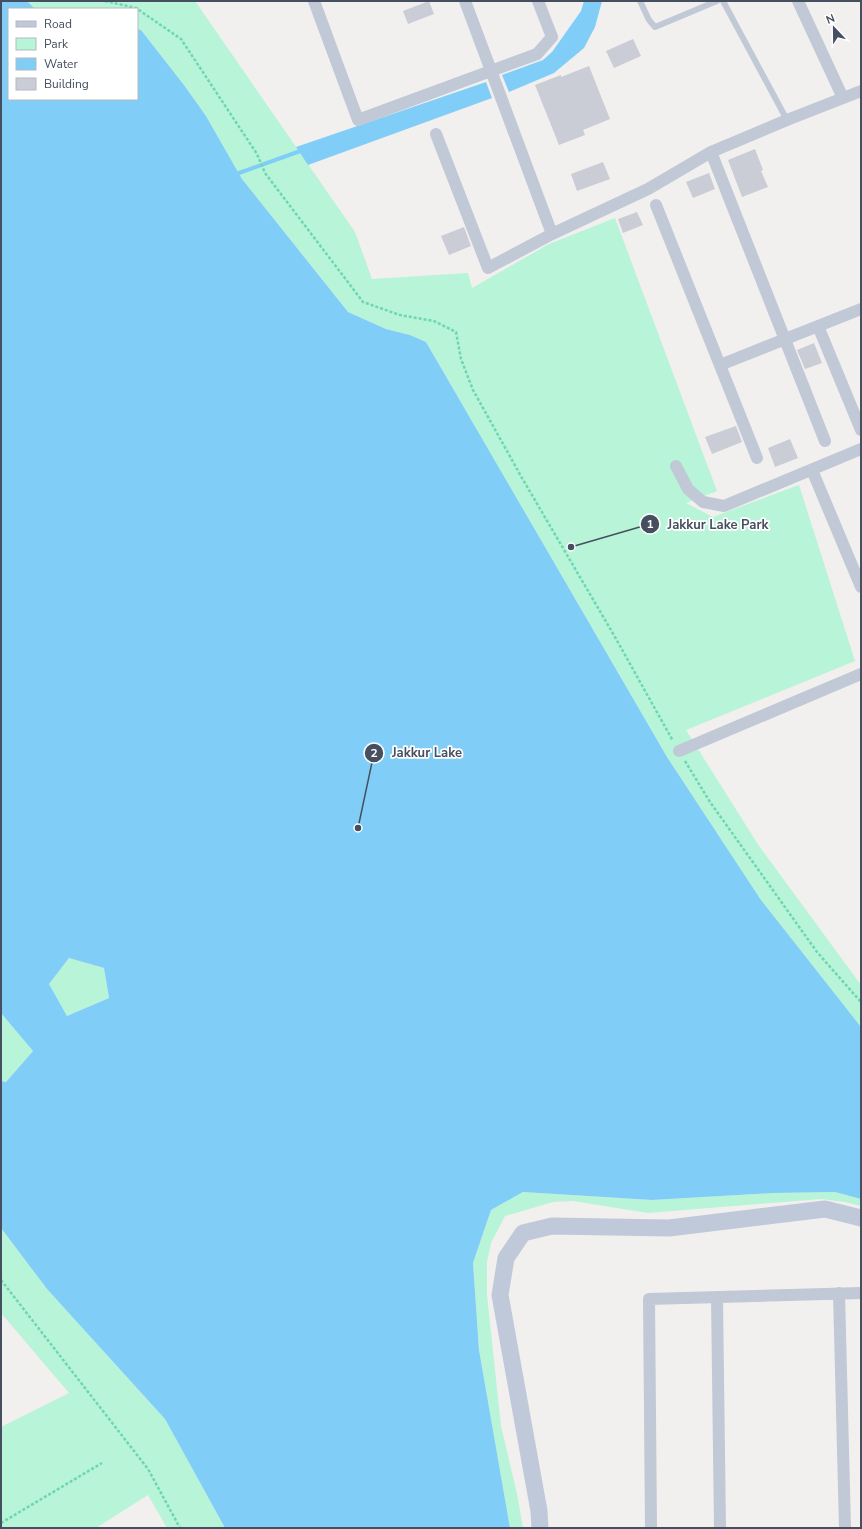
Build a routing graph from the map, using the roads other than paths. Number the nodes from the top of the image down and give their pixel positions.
1 (314, 1) edge
2 (465, 1) edge
3 (538, 1) edge
4 (640, 1) edge
5 (717, 1) edge
6 (723, 1) edge
7 (798, 1) edge
8 (491, 71) junction
9 (861, 91) edge
10 (843, 98) junction
11 (787, 120) junction
12 (436, 134) dead end
13 (710, 152) junction
14 (656, 205) dead end
15 (552, 234) junction
16 (861, 309) edge
17 (818, 326) junction
18 (784, 339) junction
19 (720, 365) junction
20 (861, 430) edge
21 (825, 441) dead end
22 (861, 450) edge
23 (757, 458) dead end
24 (676, 466) dead end
25 (812, 470) junction
26 (861, 586) edge
27 (861, 674) edge
28 (679, 751) road end
29 (861, 1218) edge
30 (839, 1293) junction
31 (861, 1294) edge
32 (717, 1298) junction
33 (540, 1528) edge
34 (651, 1528) edge
35 (720, 1528) edge
36 (845, 1528) edge

1 - 8 street
2 - 8 street
3 - 8 street
4 - 5 lane
6 - 11 lane
7 - 10 street
8 - 15 street
9 - 10 street
10 - 11 street
11 - 13 street
12 - 15 street
13 - 15 street
13 - 18 street
14 - 19 street
16 - 17 street
17 - 18 street
17 - 20 street
18 - 19 street
18 - 21 street
19 - 23 street
22 - 25 street
24 - 25 street
25 - 26 street
27 - 28 street
29 - 33 street
30 - 31 street
30 - 32 street
30 - 36 street
32 - 34 street
32 - 35 street

